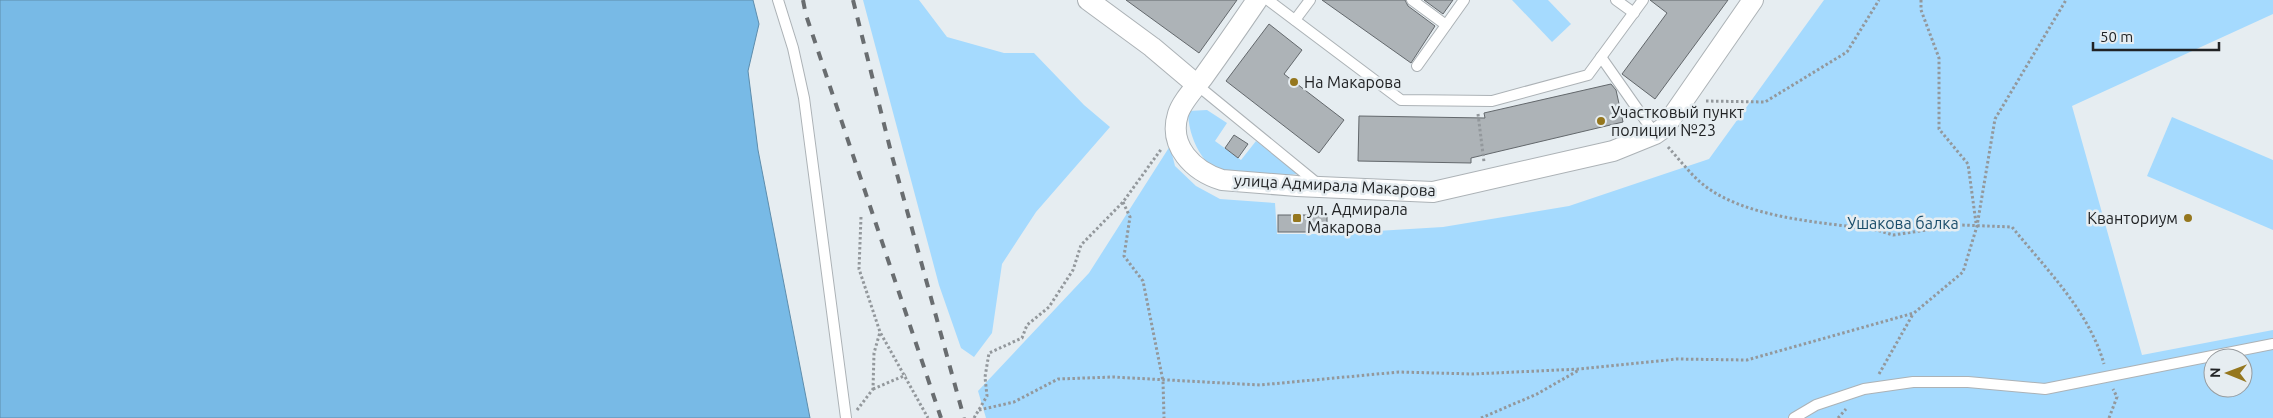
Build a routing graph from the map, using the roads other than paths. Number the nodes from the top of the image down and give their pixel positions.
1 (778, 0) edge
2 (1088, 0) edge
3 (1258, 0) edge
4 (1268, 0) edge
5 (1310, 0) edge
6 (1412, 0) edge
7 (1464, 0) edge
8 (1616, 0) edge
9 (1643, 0) edge
10 (1753, 0) edge
11 (1634, 12) junction
12 (1295, 20) junction
13 (1446, 25) junction
14 (1602, 57) junction
15 (1417, 66) dead end
16 (1197, 85) junction
17 (1655, 134) junction
18 (1323, 188) junction
19 (2273, 344) edge
20 (846, 418) edge
21 (1794, 418) edge

1 - 20 lane
2 - 16 street
3 - 16 street
4 - 12 lane
5 - 12 lane
6 - 13 lane
7 - 13 lane
8 - 11 lane
9 - 11 lane
10 - 17 street, улица Адмирала Макарова
11 - 14 lane
12 - 14 lane
13 - 15 lane
14 - 17 lane
16 - 18 lane
16 - 18 street, улица Адмирала Макарова
17 - 18 street, улица Адмирала Макарова
19 - 21 lane

